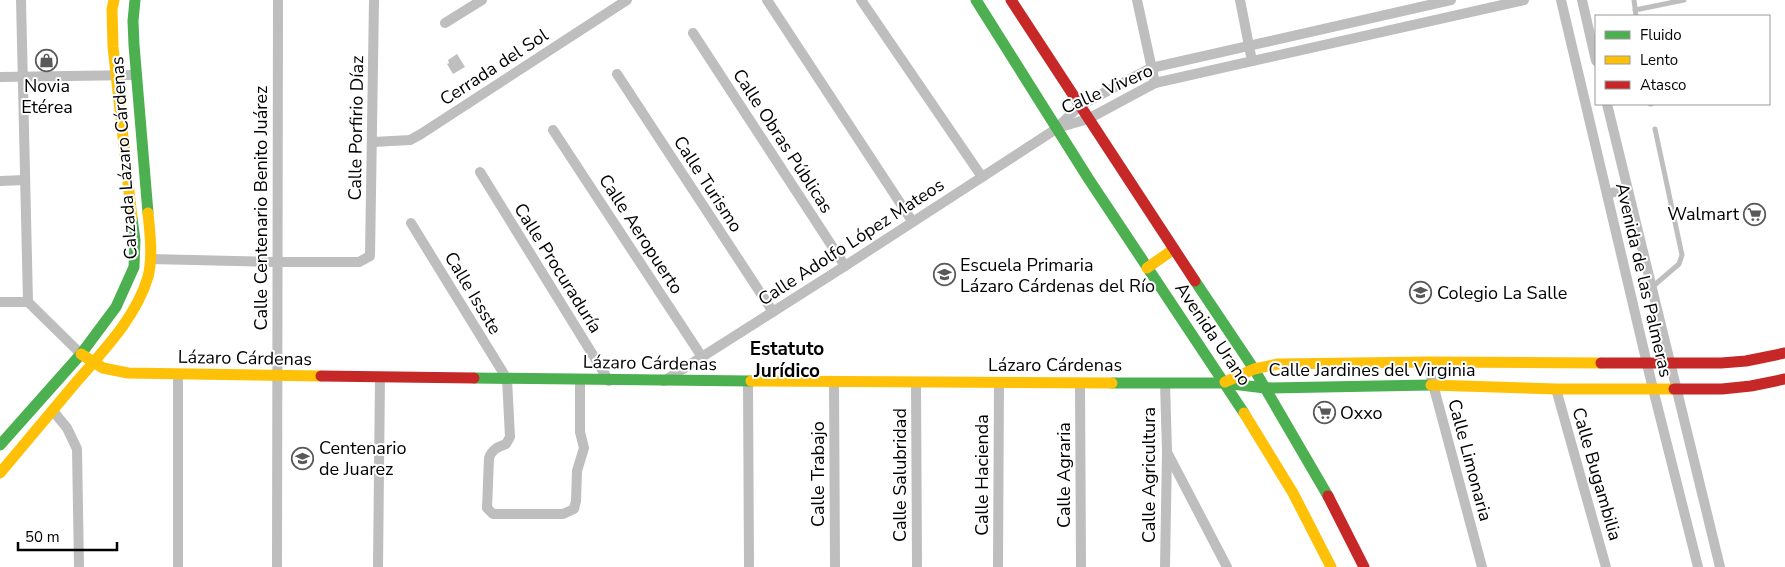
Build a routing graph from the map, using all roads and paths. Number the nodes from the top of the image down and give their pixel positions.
1 (21, 0) edge
2 (114, 0) edge
3 (135, 0) edge
4 (278, 0) edge
5 (374, 0) edge
6 (482, 0) edge
7 (627, 0) edge
8 (767, 0) edge
9 (862, 0) edge
10 (976, 0) edge
11 (1011, 0) edge
12 (1137, 0) edge
13 (1240, 0) edge
14 (1451, 0) edge
15 (1524, 0) edge
16 (1561, 0) edge
17 (1582, 0) edge
18 (1634, 0) edge
19 (1684, 0) edge
20 (1401, 11) junction
21 (1636, 13) edge
22 (445, 23) dead end
23 (1340, 25) junction
24 (1405, 27) junction
25 (693, 33) dead end
26 (1344, 40) junction
27 (1249, 45) junction
28 (1595, 57) edge
29 (1252, 61) junction
30 (1151, 68) junction
31 (617, 74) dead end
32 (137, 75) junction
33 (116, 76) junction
34 (0, 77) edge
35 (23, 77) junction
36 (1155, 83) junction
37 (1607, 105) edge
38 (1079, 106) junction
39 (1088, 119) junction
40 (1056, 128) junction
41 (553, 130) dead end
42 (1655, 130) dead end
43 (373, 142) junction
44 (480, 172) dead end
45 (982, 177) junction
46 (25, 180) junction
47 (0, 181) edge
48 (1627, 189) junction
49 (1607, 194) junction
50 (912, 221) junction
51 (411, 223) dead end
52 (1174, 249) junction
53 (150, 259) junction
54 (278, 262) junction
55 (846, 266) junction
56 (1147, 268) junction
57 (1651, 288) junction
58 (0, 302) edge
59 (28, 302) junction
60 (772, 312) junction
61 (1785, 353) edge
62 (81, 354) junction
63 (702, 357) junction
64 (1427, 362) junction
65 (1647, 363) junction
66 (1669, 363) junction
67 (92, 364) junction
68 (1254, 369) junction
69 (178, 374) junction
70 (277, 376) junction
71 (380, 377) junction
72 (507, 379) junction
73 (1785, 379) edge
74 (580, 380) junction
75 (609, 381) junction
76 (663, 382) junction
77 (748, 382) junction
78 (834, 382) junction
79 (916, 382) junction
80 (999, 382) junction
81 (1080, 382) junction
82 (1165, 383) junction
83 (1224, 383) junction
84 (1433, 385) junction
85 (1265, 388) junction
86 (1556, 389) junction
87 (1653, 389) junction
88 (1676, 389) junction
89 (53, 411) junction
90 (0, 445) edge
91 (1167, 451) junction
92 (0, 473) edge
93 (79, 567) edge
94 (178, 567) edge
95 (277, 567) edge
96 (378, 567) edge
97 (750, 567) edge
98 (835, 567) edge
99 (917, 567) edge
100 (998, 567) edge
101 (1081, 567) edge
102 (1165, 567) edge
103 (1227, 567) edge
104 (1331, 567) edge
105 (1364, 567) edge
106 (1482, 567) edge
107 (1606, 567) edge
108 (1698, 567) edge
109 (1720, 567) edge

1 - 35 street
2 - 33 street, Calzada Lázaro Cárdenas
3 - 32 street, Calzada Lázaro Cárdenas
4 - 54 street, Calle Centenario Benito Juárez
5 - 43 street, Calle Porfirio Díaz
6 - 22 street
7 - 43 street, Cerrada del Sol
8 - 50 street
9 - 45 street
10 - 40 street, Avenida Urano
11 - 38 street, Avenida Urano
12 - 30 street
13 - 27 street
14 - 20 street, Calle Vivero
15 - 24 street, Calle Vivero
16 - 49 street, Avenida de las Palmeras
17 - 28 street
18 - 21 lane
19 - 21 lane
20 - 23 street, Calle Vivero
20 - 24 street
23 - 26 street
23 - 27 street, Calle Vivero
24 - 26 street, Calle Vivero
25 - 55 street, Calle Obras Públicas
26 - 29 street, Calle Vivero
27 - 29 street
27 - 30 street, Calle Vivero
29 - 36 street, Calle Vivero
30 - 36 street
30 - 38 street, Calle Vivero
31 - 60 street, Calle Turismo
32 - 33 street
32 - 53 street, Calzada Lázaro Cárdenas
33 - 35 street
33 - 62 street, Calzada Lázaro Cárdenas
34 - 35 street
35 - 46 street
36 - 39 street, Calle Vivero
37 - 48 street, Avenida de las Palmeras
38 - 39 street, Avenida Urano
38 - 40 street, Calle Vivero
39 - 40 street, Calle Vivero
39 - 52 street, Avenida Urano
40 - 45 street, Calle Adolfo López Mateos
40 - 56 street, Avenida Urano
41 - 63 street, Calle Aeropuerto
42 - 57 lane
43 - 54 street, Calle Porfirio Díaz
44 - 75 street, Calle Procuraduría
45 - 50 street, Calle Adolfo López Mateos
46 - 47 street
46 - 59 street
48 - 49 street
48 - 57 street, Avenida de las Palmeras
49 - 65 street, Avenida de las Palmeras
50 - 55 street, Calle Adolfo López Mateos
51 - 72 street, Calle Issste
52 - 56 street
52 - 68 street, Avenida Urano
53 - 54 street
53 - 67 street, Calzada Lázaro Cárdenas
54 - 70 street, Calle Centenario Benito Juárez
55 - 60 street, Calle Adolfo López Mateos
56 - 83 street, Avenida Urano
57 - 66 street, Avenida de las Palmeras
58 - 59 street
59 - 62 street
60 - 63 street, Calle Adolfo López Mateos
61 - 66 street, Calle Jardines del Virginia
62 - 67 street, Lázaro Cárdenas
62 - 90 street, Calzada Lázaro Cárdenas
63 - 76 street, Calle Adolfo López Mateos
64 - 65 street, Calle Jardines del Virginia
64 - 68 street, Calle Jardines del Virginia
64 - 84 street, Calle Limonaria
65 - 66 street, Calle Jardines del Virginia
65 - 87 street, Avenida de las Palmeras
66 - 88 street, Avenida de las Palmeras
67 - 69 street, Lázaro Cárdenas
67 - 89 street, Calzada Lázaro Cárdenas
68 - 83 street, Calle Jardines del Virginia
68 - 85 street, Avenida Urano
69 - 70 street, Lázaro Cárdenas
69 - 94 street
70 - 71 street, Lázaro Cárdenas
70 - 95 street, Calle Centenario Benito Juárez
71 - 72 street, Lázaro Cárdenas
71 - 96 street
72 - 74 street, Lázaro Cárdenas
72 - 74 street
73 - 88 street, Calle Jardines del Virginia
74 - 75 street, Lázaro Cárdenas
75 - 76 street, Lázaro Cárdenas
76 - 77 street, Lázaro Cárdenas
77 - 78 street, Lázaro Cárdenas
77 - 97 street
78 - 79 street, Lázaro Cárdenas
78 - 98 street, Calle Trabajo
79 - 80 street, Lázaro Cárdenas
79 - 99 street, Calle Salubridad
80 - 81 street, Lázaro Cárdenas
80 - 100 street, Calle Hacienda
81 - 82 street, Lázaro Cárdenas
81 - 101 street, Calle Agraria
82 - 83 street, Lázaro Cárdenas
82 - 91 street, Calle Agricultura
83 - 85 street, Calle Jardines del Virginia
83 - 104 street, Avenida Urano
84 - 85 street, Calle Jardines del Virginia
84 - 86 street, Calle Jardines del Virginia
84 - 106 street, Calle Limonaria
85 - 105 street, Avenida Urano
86 - 87 street, Calle Jardines del Virginia
86 - 107 street, Calle Bugambilia
87 - 88 street, Calle Jardines del Virginia
87 - 108 street, Avenida de las Palmeras
88 - 109 street, Avenida de las Palmeras
89 - 92 street, Calzada Lázaro Cárdenas
89 - 93 street
91 - 102 street, Calle Agricultura
91 - 103 street

